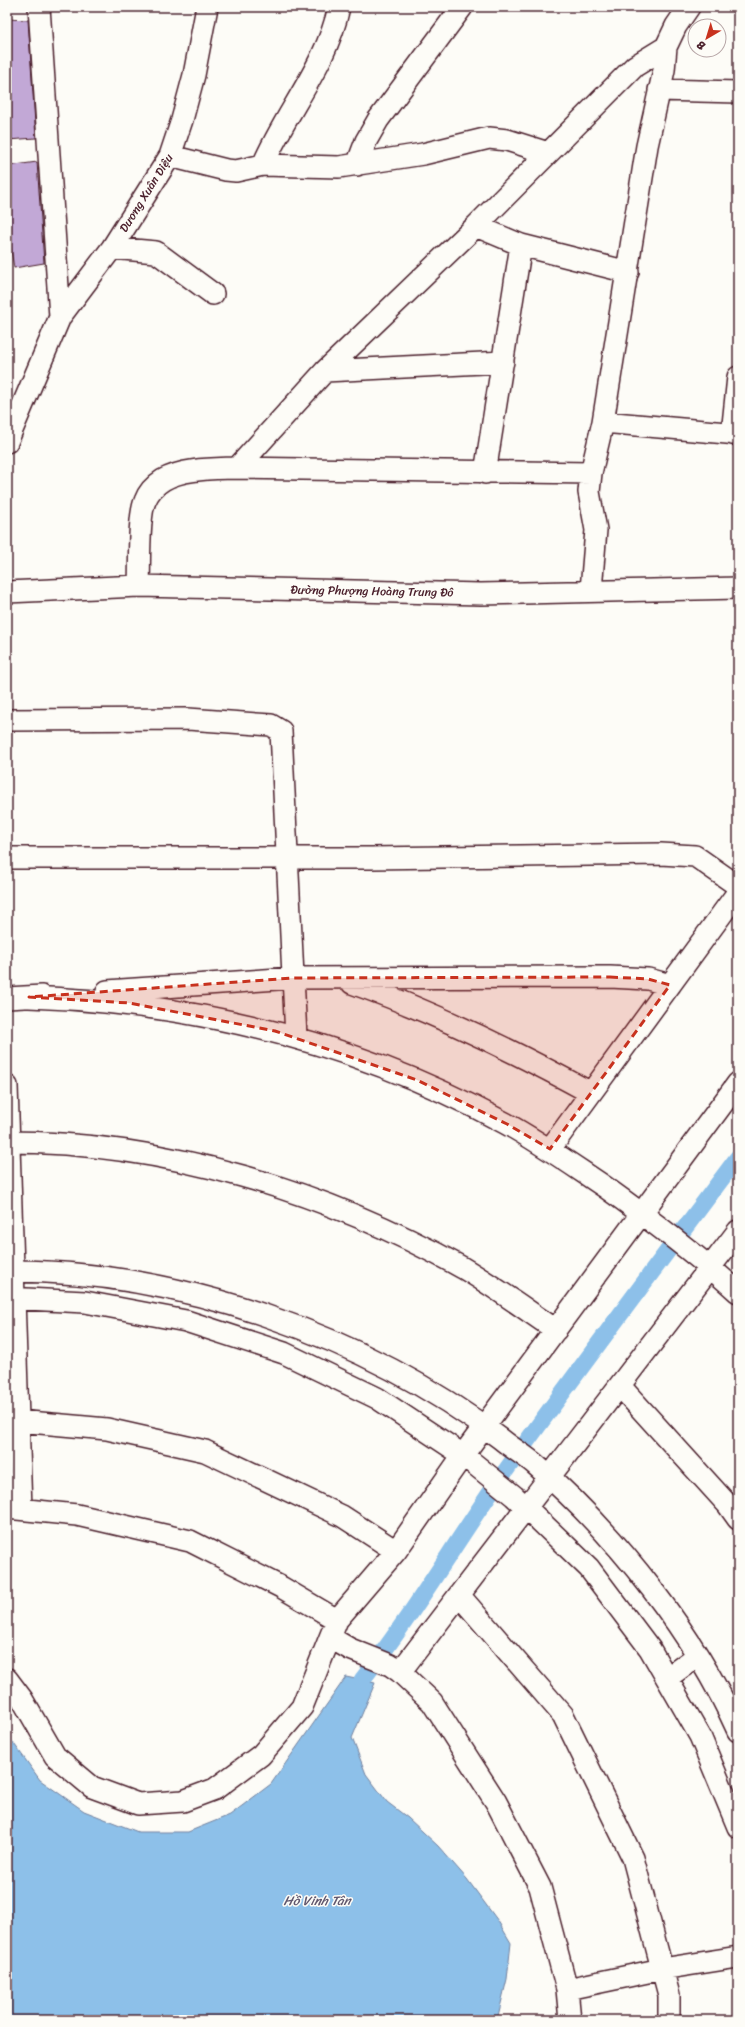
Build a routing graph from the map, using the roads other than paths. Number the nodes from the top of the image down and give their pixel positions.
1 (39, 7) edge
2 (207, 7) edge
3 (339, 7) edge
4 (462, 7) edge
5 (689, 7) edge
6 (666, 47) junction
7 (660, 90) junction
8 (738, 92) edge
9 (548, 153) junction
10 (170, 156) junction
11 (263, 165) junction
12 (357, 165) junction
13 (476, 226) junction
14 (520, 245) junction
15 (112, 248) junction
16 (628, 272) junction
17 (213, 294) dead end
18 (60, 317) junction
19 (502, 362) junction
20 (325, 371) junction
21 (738, 377) edge
22 (604, 422) junction
23 (735, 434) edge
24 (7, 442) edge
25 (237, 468) junction
26 (486, 473) junction
27 (591, 473) junction
28 (139, 586) junction
29 (738, 588) edge
30 (591, 590) junction
31 (7, 592) edge
32 (7, 720) edge
33 (288, 857) junction
34 (7, 858) edge
35 (738, 886) edge
36 (738, 892) edge
37 (293, 978) junction
38 (338, 978) junction
39 (670, 985) junction
40 (29, 997) junction
41 (7, 998) edge
42 (296, 1037) junction
43 (738, 1083) edge
44 (7, 1086) edge
45 (591, 1093) junction
46 (8, 1142) edge
47 (550, 1149) junction
48 (650, 1219) junction
49 (738, 1231) edge
50 (705, 1262) junction
51 (10, 1271) edge
52 (738, 1292) edge
53 (11, 1298) edge
54 (556, 1330) junction
55 (620, 1386) junction
56 (13, 1421) edge
57 (484, 1426) junction
58 (463, 1455) junction
59 (543, 1472) junction
60 (520, 1502) junction
61 (14, 1509) edge
62 (738, 1519) edge
63 (396, 1551) junction
64 (459, 1594) junction
65 (334, 1629) junction
66 (697, 1656) junction
67 (395, 1668) junction
68 (667, 1678) junction
69 (7, 1679) edge
70 (738, 1731) edge
71 (738, 1827) edge
72 (738, 1957) edge
73 (662, 1969) junction
74 (567, 1988) junction
75 (570, 2020) edge
76 (669, 2020) edge

1 - 18 street
2 - 10 street, Dương Xuân Diệu
3 - 11 street
4 - 12 street
5 - 6 street
6 - 7 street
6 - 9 street
7 - 8 street
7 - 16 street
9 - 12 street
9 - 13 street
10 - 11 street
10 - 15 street, Dương Xuân Diệu
11 - 12 street
13 - 14 street
13 - 20 street
14 - 16 street
14 - 19 street
15 - 17 street
15 - 18 street, Dương Xuân Diệu
16 - 22 street
18 - 24 street
19 - 20 street
19 - 26 street
20 - 25 street
21 - 23 street
22 - 23 street
22 - 27 street
25 - 26 street
25 - 28 street
26 - 27 street
27 - 30 street
28 - 30 street, Đường Phượng Hoàng Trung Đô
28 - 31 street, Đường Phượng Hoàng Trung Đô
29 - 30 street, Đường Phượng Hoàng Trung Đô
32 - 33 street
33 - 34 street
33 - 35 street
33 - 37 street
36 - 39 street
37 - 38 street
37 - 40 street
37 - 42 street
38 - 39 street
38 - 45 street
39 - 45 street
40 - 41 street
40 - 42 street
42 - 47 street
43 - 48 street
44 - 46 street
45 - 47 street
46 - 51 street
46 - 54 street
47 - 48 street
48 - 50 street
48 - 54 street
49 - 50 street
50 - 52 street
50 - 55 street
51 - 53 street
51 - 57 street
53 - 56 street
53 - 58 street
54 - 57 street
55 - 59 street
55 - 62 street
56 - 61 street
56 - 63 street
57 - 58 street
57 - 59 street
58 - 60 street
58 - 63 street
59 - 60 street
59 - 66 street
60 - 64 street
60 - 68 street
61 - 65 street
63 - 65 street
64 - 67 street
64 - 73 street
65 - 67 street
65 - 69 street
66 - 68 street
66 - 70 street
67 - 74 street
68 - 71 street
72 - 73 street
73 - 74 street
73 - 76 street
74 - 75 street

